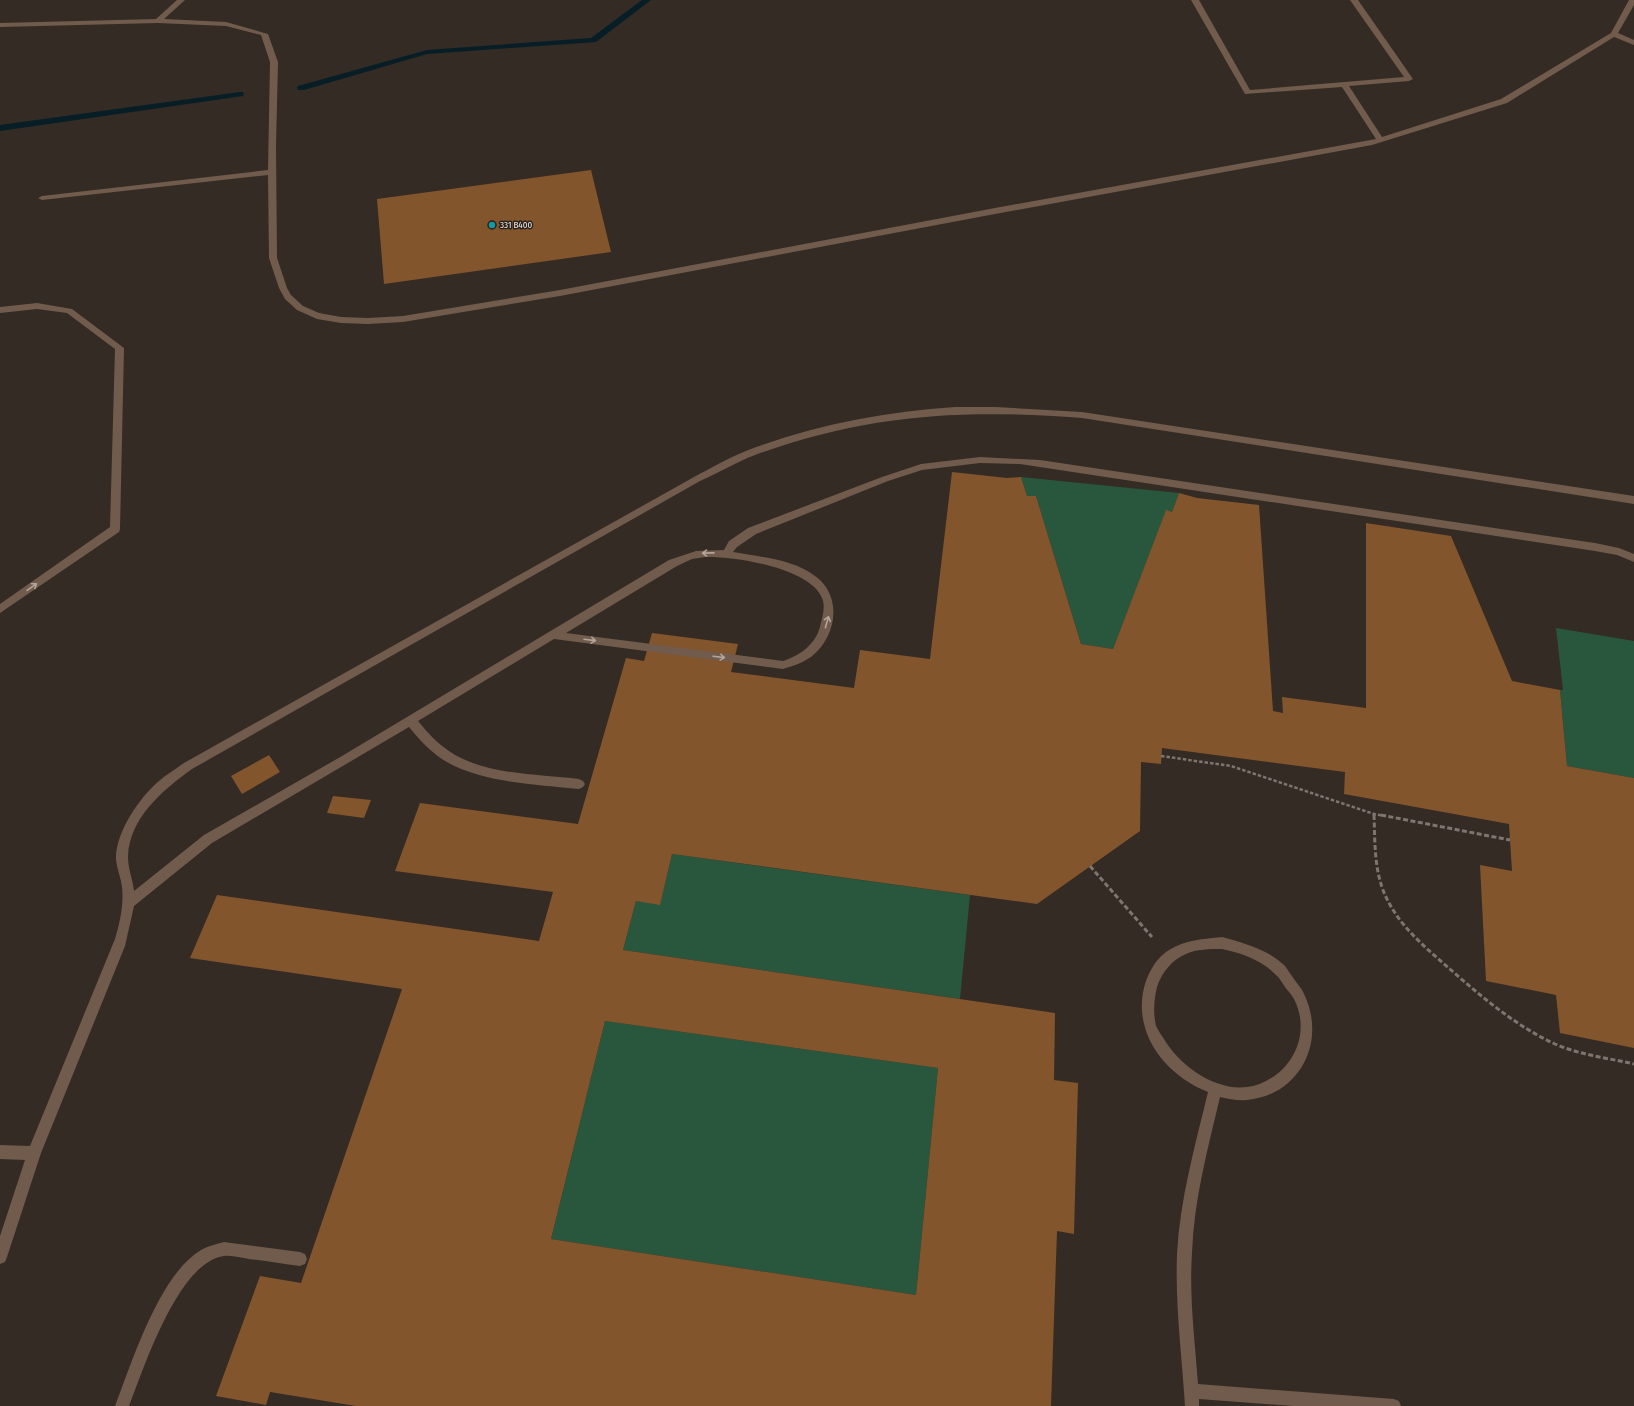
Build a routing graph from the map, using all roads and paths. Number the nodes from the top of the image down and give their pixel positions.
1 (181, 0) edge
2 (1195, 0) edge
3 (1354, 0) edge
4 (1633, 0) edge
5 (158, 21) junction
6 (0, 24) edge
7 (1614, 34) junction
8 (1634, 43) edge
9 (1344, 84) junction
10 (1380, 140) junction
11 (272, 172) junction
12 (42, 198) dead end
13 (0, 310) edge
14 (1634, 500) edge
15 (726, 554) junction
16 (1634, 558) edge
17 (0, 609) edge
18 (552, 635) junction
19 (410, 720) junction
20 (1162, 756) dead end
21 (579, 784) dead end
22 (1374, 814) junction
23 (1510, 840) dead end
24 (1090, 866) dead end
25 (128, 903) junction
26 (1169, 958) junction
27 (1634, 1064) edge
28 (1215, 1089) junction
29 (0, 1152) edge
30 (34, 1153) junction
31 (0, 1257) edge
32 (300, 1259) dead end
33 (1191, 1391) junction
34 (122, 1406) edge
35 (1192, 1406) edge
36 (1394, 1406) edge

1 - 5 lane
2 - 9 lane
3 - 9 lane
4 - 7 lane
5 - 6 lane
5 - 11 lane
7 - 8 lane
7 - 10 lane
9 - 10 lane
10 - 11 lane
11 - 12 lane
17 -> 13 lane
14 - 25 lane
15 - 16 lane
15 -> 18 lane
18 -> 15 lane
18 - 19 lane
19 - 21 lane
19 - 25 lane
20 - 22 path
22 - 23 path
22 - 27 path
24 - 26 path
25 - 30 lane
26 - 28 lane
26 - 28 lane
28 - 33 lane
29 - 30 lane
30 - 31 lane
32 - 34 lane
33 - 35 lane
33 - 36 lane

